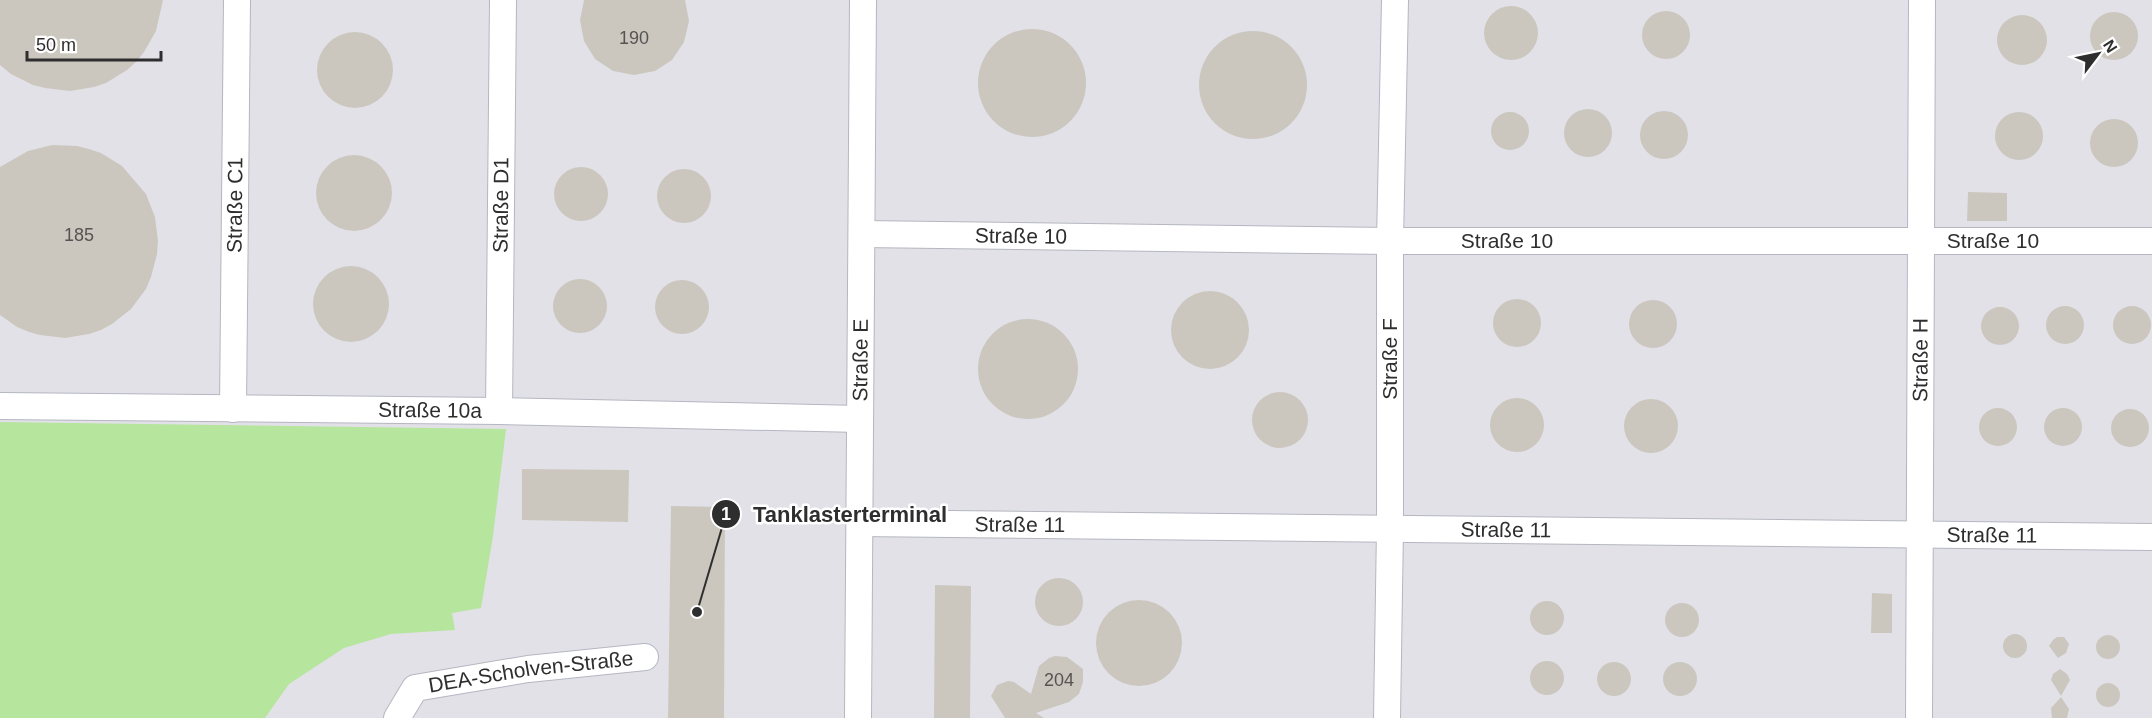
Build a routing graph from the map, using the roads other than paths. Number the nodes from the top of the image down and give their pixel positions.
1 (237, 0) edge
2 (503, 0) edge
3 (863, 0) edge
4 (1395, 0) edge
5 (1922, 0) edge
6 (862, 234) junction
7 (1390, 241) junction
8 (1921, 241) junction
9 (2152, 241) edge
10 (0, 406) edge
11 (233, 409) junction
12 (499, 411) junction
13 (860, 419) junction
14 (860, 523) junction
15 (1390, 528) junction
16 (1920, 534) junction
17 (2152, 537) edge
18 (645, 657) dead end
19 (397, 718) edge
20 (858, 718) edge
21 (1387, 718) edge
22 (1919, 718) edge

1 - 11 lane, Straße C1
2 - 12 lane, Straße D1
3 - 6 lane, Straße E
4 - 7 lane, Straße F
5 - 8 lane, Straße H
6 - 7 lane, Straße 10
6 - 13 lane, Straße E
7 - 8 lane, Straße 10
7 - 15 lane, Straße F
8 - 9 lane, Straße 10
8 - 16 lane, Straße H
10 - 11 lane, Straße 10a
11 - 12 lane, Straße 10a
12 - 13 lane, Straße 10a
13 - 14 lane, Straße E
14 - 15 lane, Straße 11
14 - 20 lane, Straße E
15 - 16 lane, Straße 11
15 - 21 lane, Straße F
16 - 17 lane, Straße 11
16 - 22 lane, Straße H
18 - 19 lane, DEA-Scholven-Straße

